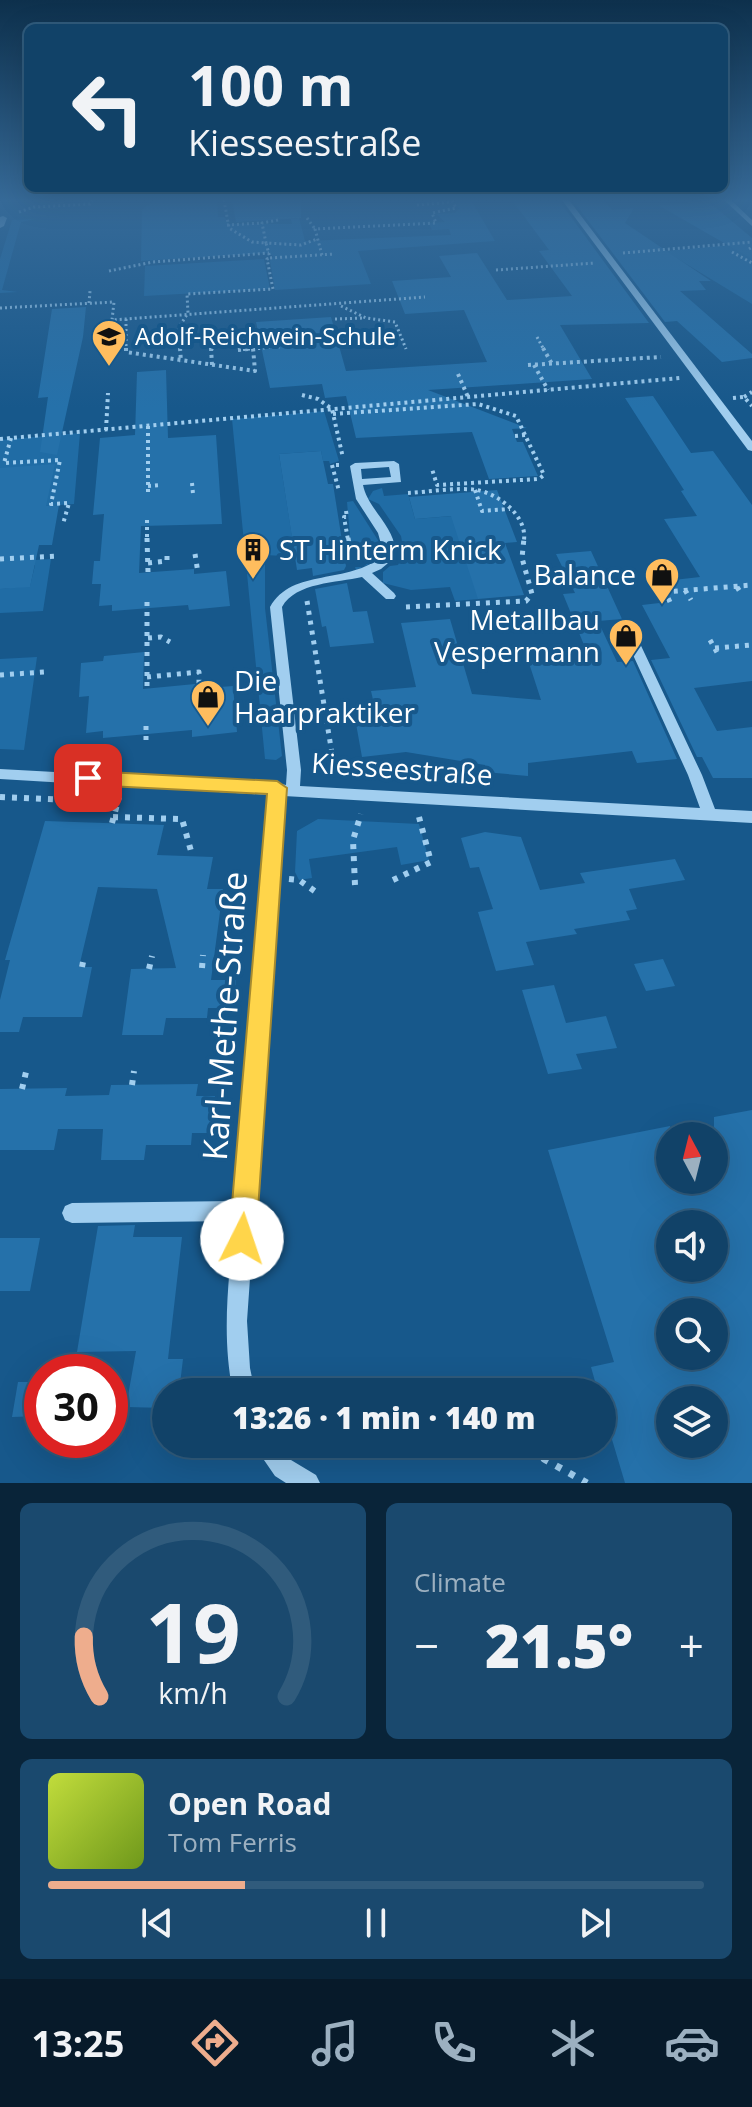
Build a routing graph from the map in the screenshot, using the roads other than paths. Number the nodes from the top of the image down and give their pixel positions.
1 (617, 269) edge
2 (752, 448) edge
3 (358, 482) junction
4 (360, 576) junction
5 (390, 596) road end
6 (629, 633) dead end
7 (0, 774) edge
8 (285, 788) junction
9 (709, 814) junction
10 (752, 817) edge
11 (244, 1211) junction
12 (72, 1213) dead end
13 (241, 1378) edge
14 (276, 1458) edge
15 (308, 1483) edge

1 - 2 street
3 - 3 street
3 - 4 street
4 - 5 street
4 - 8 street, Karl-Methe-Straße
6 - 9 street
7 - 8 street, Kiesseestraße
8 - 9 street, Kiesseestraße
8 - 11 street, Karl-Methe-Straße
9 - 10 street, Kiesseestraße
11 - 12 street
11 - 13 street, Karl-Methe-Straße
14 - 15 street

